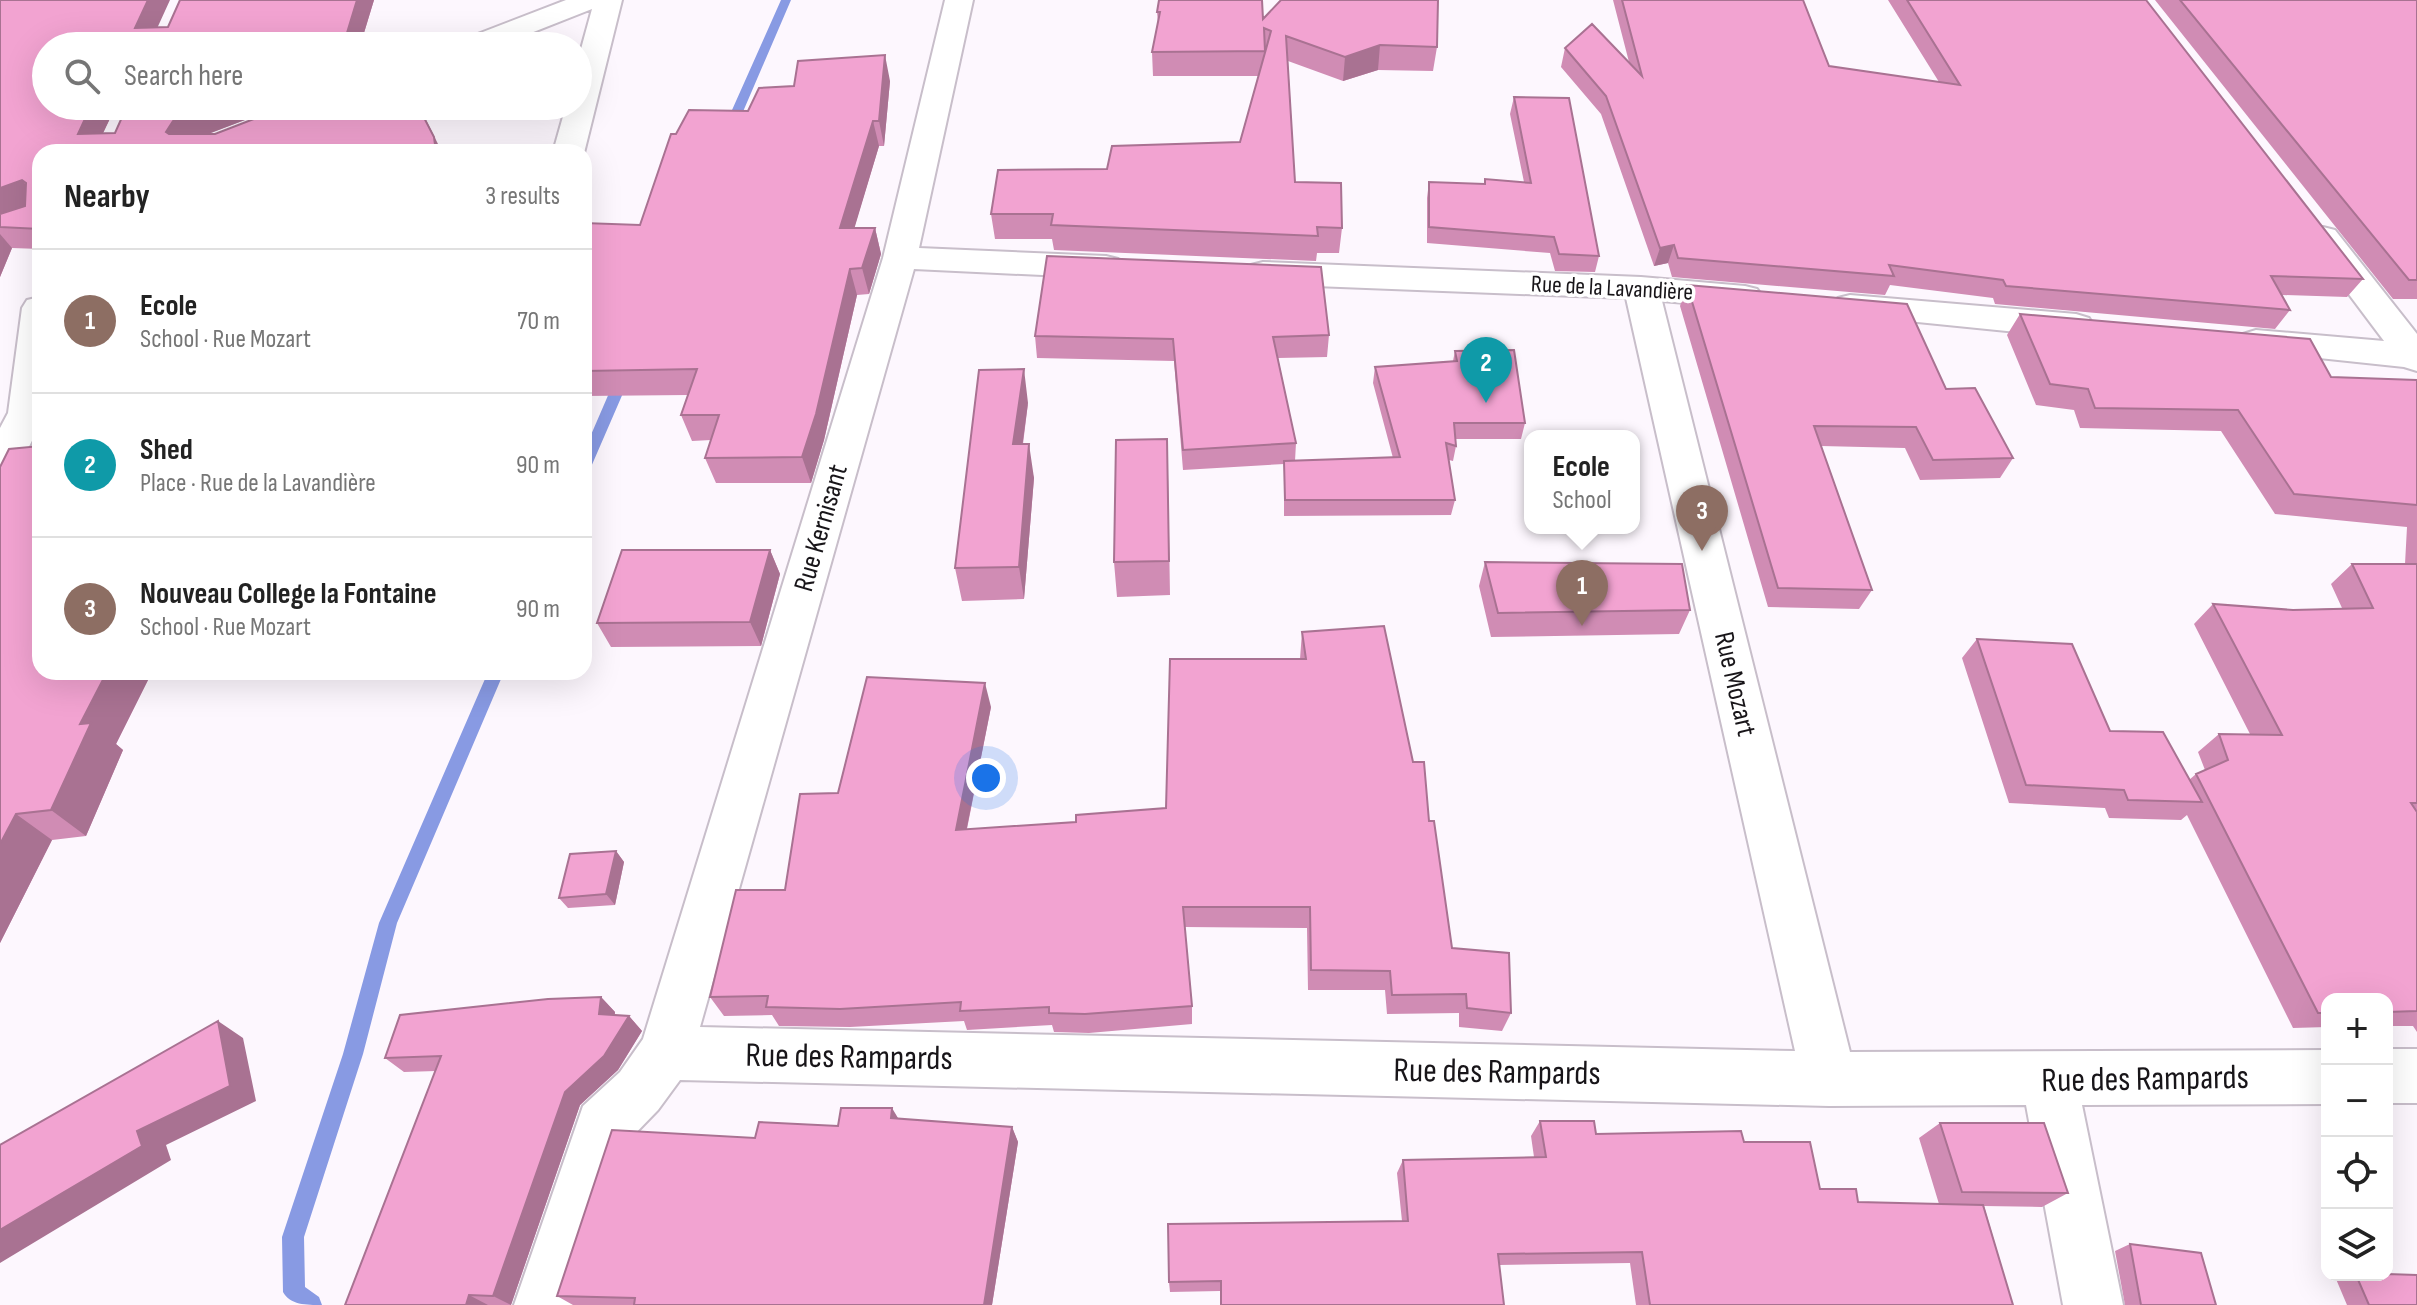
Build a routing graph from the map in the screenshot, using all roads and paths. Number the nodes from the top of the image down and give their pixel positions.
1 (591, 0) edge
2 (608, 0) edge
3 (959, 0) edge
4 (508, 32) edge
5 (592, 62) edge
6 (577, 120) edge
7 (571, 144) edge
8 (2300, 209) edge
9 (900, 258) junction
10 (1137, 268) edge
11 (1231, 272) edge
12 (1641, 288) junction
13 (2115, 330) edge
14 (2225, 339) edge
15 (2416, 357) edge
16 (32, 373) edge
17 (0, 466) edge
18 (666, 1053) junction
19 (2393, 1076) edge
20 (2417, 1076) edge
21 (2321, 1077) edge
22 (1829, 1079) junction
23 (2049, 1080) junction
24 (544, 1305) edge
25 (2093, 1305) edge

1 - 4 street
2 - 5 street
3 - 9 street, Rue Kernisant
6 - 7 street
8 - 15 street
9 - 10 street
9 - 18 street, Rue Kernisant
11 - 12 street, Rue de la Lavandière
12 - 13 street, Rue de la Lavandière
12 - 22 street, Rue Mozart
14 - 15 street
16 - 17 street
18 - 22 street, Rue des Rampards
18 - 24 street, Rue Kernisant
19 - 20 street
21 - 23 street, Rue des Rampards
22 - 23 street, Rue des Rampards
23 - 25 street

